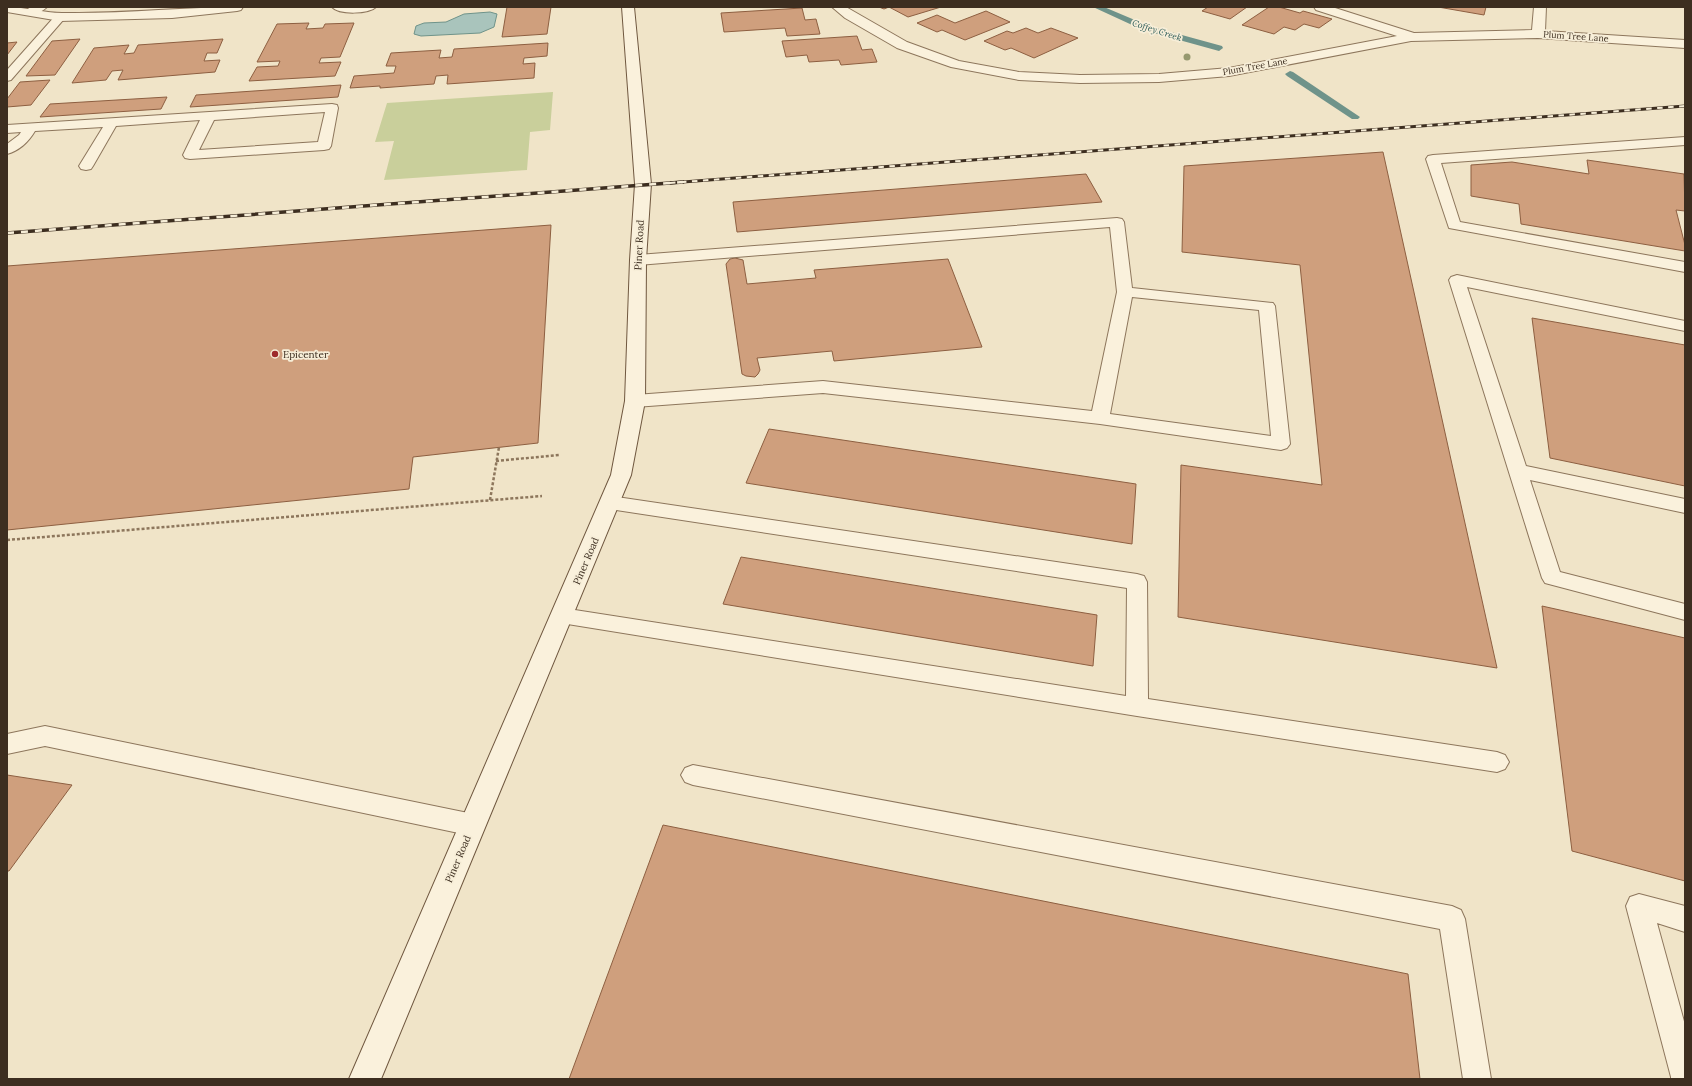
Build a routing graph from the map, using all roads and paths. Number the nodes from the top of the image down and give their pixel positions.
1 (237, 7) edge
2 (338, 7) edge
3 (370, 7) edge
4 (628, 7) edge
5 (838, 7) edge
6 (1320, 7) edge
7 (1540, 7) edge
8 (7, 8) edge
9 (35, 9) edge
10 (60, 17) junction
11 (1538, 34) junction
12 (1411, 36) junction
13 (1685, 44) edge
14 (7, 78) edge
15 (209, 116) junction
16 (112, 122) junction
17 (30, 128) junction
18 (7, 130) edge
19 (1685, 141) edge
20 (7, 150) edge
21 (86, 166) dead end
22 (638, 260) junction
23 (1685, 267) edge
24 (1124, 292) junction
25 (1685, 326) edge
26 (634, 401) junction
27 (1100, 418) junction
28 (498, 447) dead end
29 (559, 455) dead end
30 (496, 461) junction
31 (1518, 470) junction
32 (542, 496) dead end
33 (490, 500) junction
34 (610, 503) junction
35 (1685, 506) edge
36 (7, 540) edge
37 (1685, 612) edge
38 (562, 616) junction
39 (1137, 708) junction
40 (7, 744) edge
41 (1497, 762) dead end
42 (693, 775) dead end
43 (473, 825) junction
44 (1685, 919) edge
45 (1685, 1077) edge
46 (365, 1079) edge
47 (1477, 1079) edge

1 - 10 street
2 - 3 lane
4 - 22 street, Piner Road
5 - 12 street, Plum Tree Lane
6 - 12 street
7 - 11 street
8 - 9 street
9 - 10 street
10 - 14 lane
11 - 12 street, Plum Tree Lane
11 - 13 street, Plum Tree Lane
15 - 15 lane
15 - 16 lane
16 - 17 lane
16 - 21 lane
17 - 18 lane
17 - 20 lane
19 - 23 lane
22 - 24 lane
22 - 26 street, Piner Road
24 - 27 lane
24 - 27 lane
25 - 31 lane
26 - 27 lane
26 - 34 street, Piner Road
28 - 30 path
29 - 30 path
30 - 33 path
31 - 35 lane
31 - 37 lane
32 - 33 path
33 - 36 path
34 - 38 street, Piner Road
34 - 39 lane
38 - 39 lane
38 - 43 street, Piner Road
39 - 41 lane
40 - 43 lane
42 - 47 lane
43 - 46 street, Piner Road
44 - 45 lane

